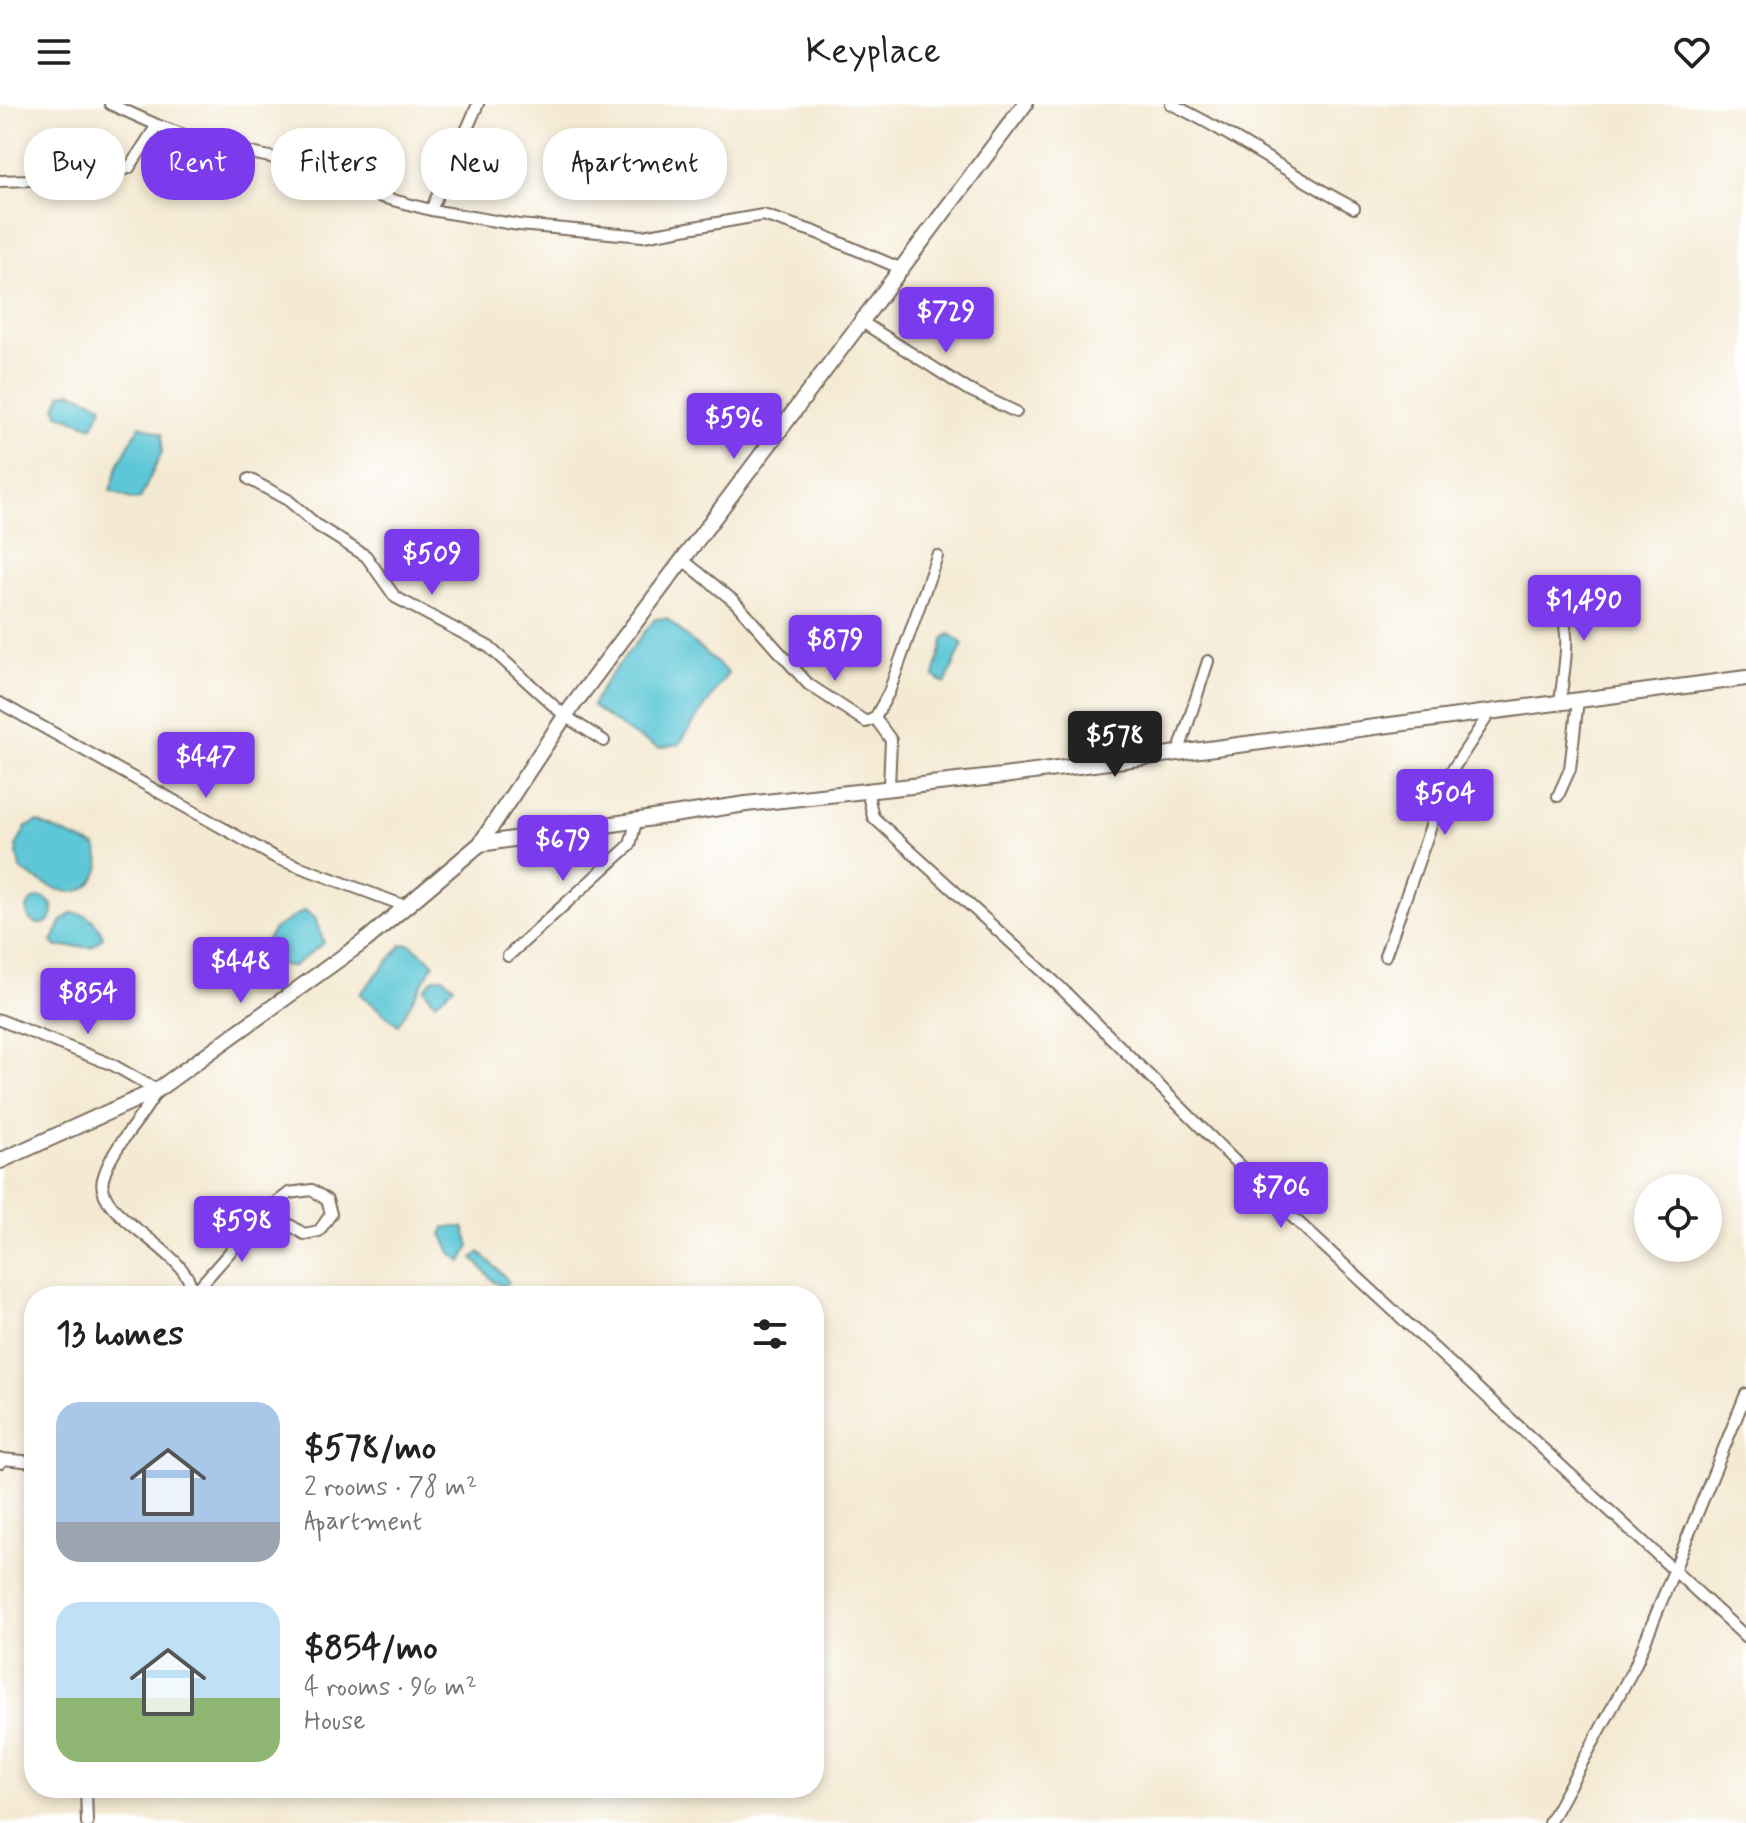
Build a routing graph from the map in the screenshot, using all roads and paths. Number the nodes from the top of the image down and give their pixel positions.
1 (110, 104) edge
2 (478, 104) edge
3 (1025, 104) edge
4 (1171, 104) edge
5 (157, 125) junction
6 (0, 181) edge
7 (1354, 208) dead end
8 (431, 210) junction
9 (902, 269) junction
10 (862, 322) junction
11 (1016, 412) dead end
12 (249, 479) dead end
13 (937, 556) dead end
14 (683, 560) junction
15 (1553, 595) dead end
16 (1208, 661) dead end
17 (1746, 678) edge
18 (1578, 700) junction
19 (1560, 702) junction
20 (0, 703) edge
21 (1491, 711) junction
22 (565, 716) junction
23 (875, 718) junction
24 (604, 741) dead end
25 (1179, 751) junction
26 (889, 787) junction
27 (867, 790) junction
28 (1558, 796) dead end
29 (636, 822) junction
30 (480, 844) junction
31 (408, 907) junction
32 (508, 956) dead end
33 (1385, 956) dead end
34 (0, 1020) edge
35 (157, 1090) junction
36 (0, 1161) edge
37 (267, 1210) junction
38 (192, 1286) edge
39 (200, 1286) edge
40 (1746, 1394) edge
41 (1741, 1420) edge
42 (24, 1461) edge
43 (0, 1463) edge
44 (1675, 1571) junction
45 (1746, 1637) edge
46 (86, 1798) edge
47 (87, 1823) edge
48 (1549, 1823) edge

1 - 5 street
2 - 8 street
3 - 9 main road
4 - 7 street
5 - 6 street
5 - 8 street
8 - 9 street
9 - 10 main road
10 - 11 street
10 - 14 main road
12 - 22 street
13 - 23 street
14 - 22 main road
14 - 23 street
15 - 19 street
16 - 25 street
17 - 18 main road
18 - 19 main road
18 - 28 street
19 - 21 main road
20 - 31 street
21 - 25 main road
21 - 33 street
22 - 24 street
22 - 30 main road
23 - 26 street
25 - 26 main road
26 - 27 main road
27 - 29 main road
27 - 44 street
29 - 30 main road
29 - 32 street
30 - 31 main road
31 - 35 main road
34 - 35 street
35 - 36 main road
35 - 38 street
37 - 37 street
37 - 39 street
40 - 41 street
41 - 44 street
42 - 43 street
44 - 45 street
44 - 48 street
46 - 47 street

